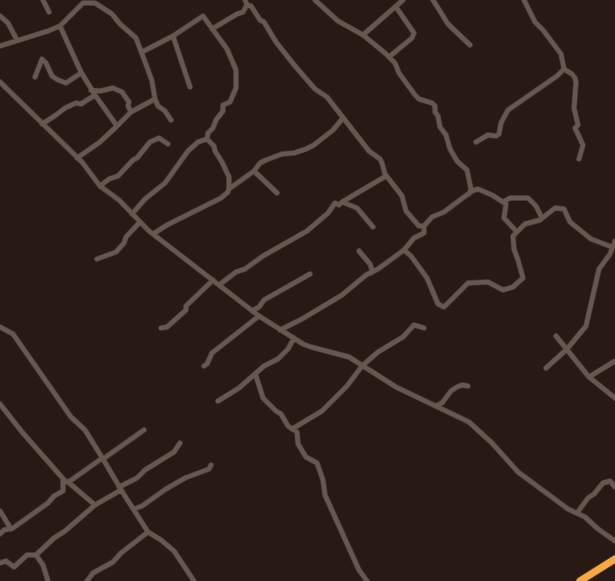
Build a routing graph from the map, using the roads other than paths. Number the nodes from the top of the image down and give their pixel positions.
1 (43, 0) edge
2 (315, 0) edge
3 (403, 0) edge
4 (434, 0) edge
5 (524, 0) edge
6 (96, 1) edge
7 (246, 2) edge
8 (396, 6) junction
9 (49, 12) dead end
10 (0, 16) edge
11 (60, 26) junction
12 (212, 29) junction
13 (363, 35) junction
14 (173, 36) junction
15 (17, 40) junction
16 (470, 45) dead end
17 (0, 46) edge
18 (142, 52) junction
19 (389, 57) junction
20 (564, 69) junction
21 (82, 73) junction
22 (35, 76) dead end
23 (0, 82) edge
24 (190, 87) dead end
25 (92, 90) junction
26 (95, 95) junction
27 (155, 99) junction
28 (131, 112) junction
29 (343, 118) junction
30 (171, 120) dead end
31 (42, 124) junction
32 (117, 126) junction
33 (207, 138) junction
34 (476, 142) dead end
35 (168, 144) dead end
36 (76, 158) junction
37 (579, 159) dead end
38 (254, 171) junction
39 (386, 176) junction
40 (100, 186) junction
41 (229, 189) junction
42 (277, 193) dead end
43 (469, 194) junction
44 (342, 202) junction
45 (503, 202) junction
46 (132, 214) junction
47 (542, 218) junction
48 (140, 222) junction
49 (424, 226) junction
50 (372, 227) dead end
51 (517, 232) junction
52 (153, 234) junction
53 (615, 241) edge
54 (612, 247) junction
55 (404, 250) junction
56 (359, 251) dead end
57 (97, 259) dead end
58 (371, 273) junction
59 (310, 274) dead end
60 (213, 280) junction
61 (219, 285) junction
62 (252, 311) junction
63 (259, 316) junction
64 (0, 327) edge
65 (161, 328) dead end
66 (424, 328) dead end
67 (280, 330) junction
68 (556, 336) dead end
69 (294, 338) junction
70 (566, 348) junction
71 (615, 361) edge
72 (204, 366) dead end
73 (362, 366) junction
74 (546, 368) dead end
75 (256, 372) junction
76 (589, 377) junction
77 (249, 379) junction
78 (257, 380) junction
79 (468, 386) dead end
80 (615, 398) edge
81 (218, 401) dead end
82 (0, 404) edge
83 (436, 406) junction
84 (292, 429) junction
85 (144, 430) dead end
86 (180, 444) dead end
87 (103, 459) junction
88 (211, 465) dead end
89 (63, 479) junction
90 (68, 482) junction
91 (615, 487) edge
92 (120, 489) junction
93 (94, 505) junction
94 (134, 509) junction
95 (0, 511) edge
96 (577, 513) junction
97 (11, 529) junction
98 (148, 532) junction
99 (0, 534) edge
100 (615, 541) edge
101 (36, 555) junction
102 (615, 559) edge
103 (0, 563) edge
104 (615, 564) edge
105 (48, 581) edge
106 (87, 581) edge
107 (194, 581) edge
108 (367, 581) edge
109 (580, 581) edge
110 (589, 581) edge

1 - 9 street
2 - 13 street
3 - 8 street
4 - 16 street
5 - 20 street
6 - 11 street
6 - 18 street
7 - 12 street
7 - 29 street
8 - 13 street
8 - 19 street
10 - 15 street
11 - 15 street
11 - 21 street
12 - 14 street
12 - 33 street
13 - 19 street
14 - 18 street
14 - 24 street
15 - 17 street
18 - 27 street
19 - 43 street
20 - 34 street
20 - 37 street
21 - 22 street
21 - 25 street
23 - 31 street
25 - 26 street
25 - 28 street
26 - 31 street
26 - 32 street
27 - 28 street
27 - 30 street
28 - 32 street
29 - 38 street
29 - 39 street
31 - 36 street
32 - 36 street
33 - 41 street
33 - 46 street
35 - 40 street
36 - 40 street
38 - 41 street
38 - 42 street
39 - 44 street
39 - 49 street
40 - 46 street
41 - 52 street
43 - 45 street
43 - 49 street
44 - 50 street
44 - 61 street
45 - 47 street
45 - 51 street
46 - 48 street
47 - 51 street
47 - 54 street
48 - 52 street
48 - 57 street
49 - 55 street
51 - 55 street
52 - 60 street
53 - 54 street
54 - 70 street
55 - 58 street
56 - 58 street
58 - 67 street
59 - 62 street
60 - 61 street
60 - 65 street
61 - 62 street
62 - 63 street
63 - 67 street
63 - 72 street
64 - 87 street
66 - 73 street
67 - 69 street
68 - 70 street
69 - 73 street
69 - 75 street
70 - 74 street
70 - 76 street
71 - 76 street
73 - 83 street
73 - 84 street
75 - 77 street
75 - 78 street
76 - 80 street
77 - 78 street
77 - 81 street
78 - 84 street
79 - 83 street
82 - 89 street
83 - 96 street
84 - 108 street
85 - 87 street
86 - 92 street
87 - 90 street
87 - 92 street
88 - 94 street
89 - 90 street
89 - 97 street
90 - 93 street
91 - 96 street
92 - 93 street
92 - 94 street
93 - 101 street
94 - 98 street
95 - 97 street
96 - 100 street
97 - 99 street
98 - 106 street
98 - 107 street
101 - 103 street
101 - 105 street
102 - 109 highway
104 - 110 highway

